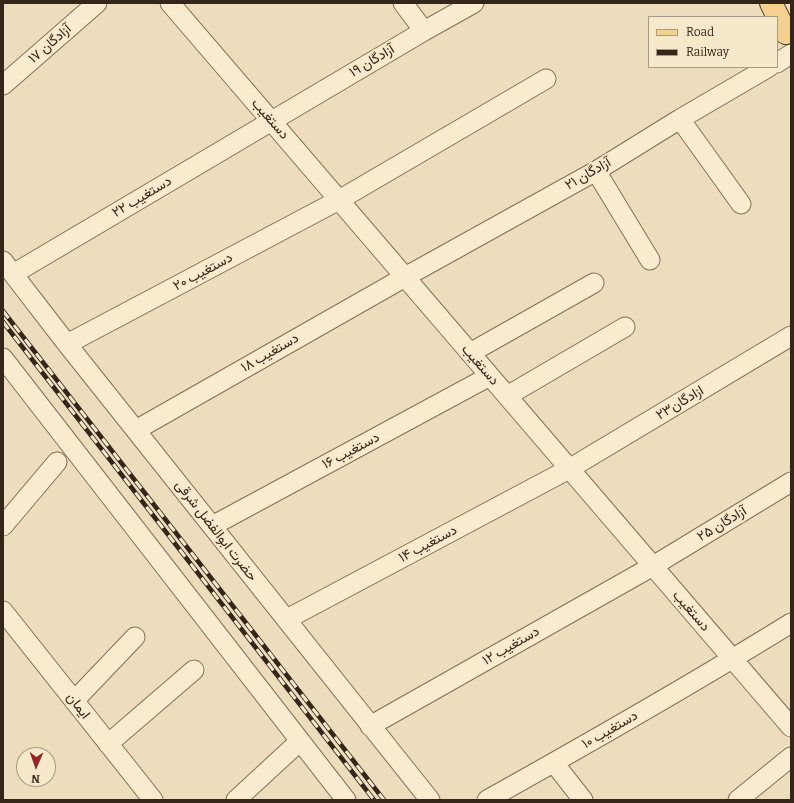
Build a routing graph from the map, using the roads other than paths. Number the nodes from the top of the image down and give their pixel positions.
1 (170, 3) edge
2 (403, 3) edge
3 (474, 3) edge
4 (754, 3) edge
5 (771, 3) edge
6 (95, 4) edge
7 (768, 16) edge
8 (778, 16) edge
9 (778, 17) edge
10 (424, 31) junction
11 (785, 31) edge
12 (791, 54) edge
13 (778, 61) edge
14 (767, 68) edge
15 (546, 79) dead end
16 (3, 85) edge
17 (680, 119) junction
18 (271, 121) junction
19 (596, 170) junction
20 (339, 200) junction
21 (741, 204) dead end
22 (650, 260) dead end
23 (8, 267) edge
24 (405, 277) junction
25 (594, 283) dead end
26 (625, 326) dead end
27 (791, 336) edge
28 (67, 344) junction
29 (470, 353) junction
30 (3, 358) edge
31 (490, 376) junction
32 (507, 396) junction
33 (136, 430) junction
34 (57, 462) dead end
35 (569, 469) junction
36 (791, 482) edge
37 (3, 526) edge
38 (212, 526) junction
39 (653, 566) junction
40 (3, 611) edge
41 (286, 620) junction
42 (791, 623) edge
43 (134, 637) dead end
44 (733, 659) junction
45 (194, 670) dead end
46 (74, 701) junction
47 (370, 726) junction
48 (791, 727) edge
49 (300, 741) junction
50 (108, 744) junction
51 (791, 757) edge
52 (554, 763) junction
53 (153, 800) edge
54 (236, 800) edge
55 (346, 800) edge
56 (430, 800) edge
57 (487, 800) edge
58 (583, 800) edge
59 (738, 800) edge

1 - 18 street, دستغیب
2 - 10 street
3 - 10 street, ۱۹ آزادگان
4 - 7 main road
5 - 8 main road
6 - 16 street, ۱۷ آزادگان
9 - 11 main road
10 - 18 street, ۱۹ آزادگان
12 - 13 street
14 - 17 street, ۲۱ آزادگان
15 - 20 street, دستغیب ۲۰
17 - 19 street, ۲۱ آزادگان
17 - 21 street
18 - 20 street, دستغیب
18 - 23 street, دستغیب ۲۲
19 - 22 street
19 - 24 street, ۲۱ آزادگان
20 - 24 street, دستغیب
20 - 28 street, دستغیب ۲۰
23 - 28 street, حضرت ابوالفضل شرقی
24 - 29 street, دستغیب
24 - 33 street, دستغیب ۱۸
25 - 29 street
26 - 32 street
27 - 35 street, ۲۳ازادگان
28 - 33 street, حضرت ابوالفضل شرقی
29 - 31 street, دستغیب
30 - 49 street
31 - 32 street, دستغیب
31 - 38 street, دستغیب ۱۶
32 - 35 street, دستغیب
33 - 38 street, حضرت ابوالفضل شرقی
34 - 37 street
35 - 39 street, دستغیب
35 - 41 street, دستغیب ۱۴
36 - 39 street, ۲۵ آزادگان
38 - 41 street, حضرت ابوالفضل شرقی
39 - 44 street, دستغیب
39 - 47 street, دستغیب ۱۲
40 - 46 street, ایمان
41 - 47 street, حضرت ابوالفضل شرقی
42 - 44 street, دستغیب ۱۰
43 - 46 street
44 - 48 street, دستغیب
44 - 52 street, دستغیب ۱۰
45 - 50 street
46 - 50 street, ایمان
47 - 56 street, حضرت ابوالفضل شرقی
49 - 54 street
49 - 55 street
50 - 53 street, ایمان
51 - 59 street
52 - 57 street, دستغیب ۱۰
52 - 58 street

